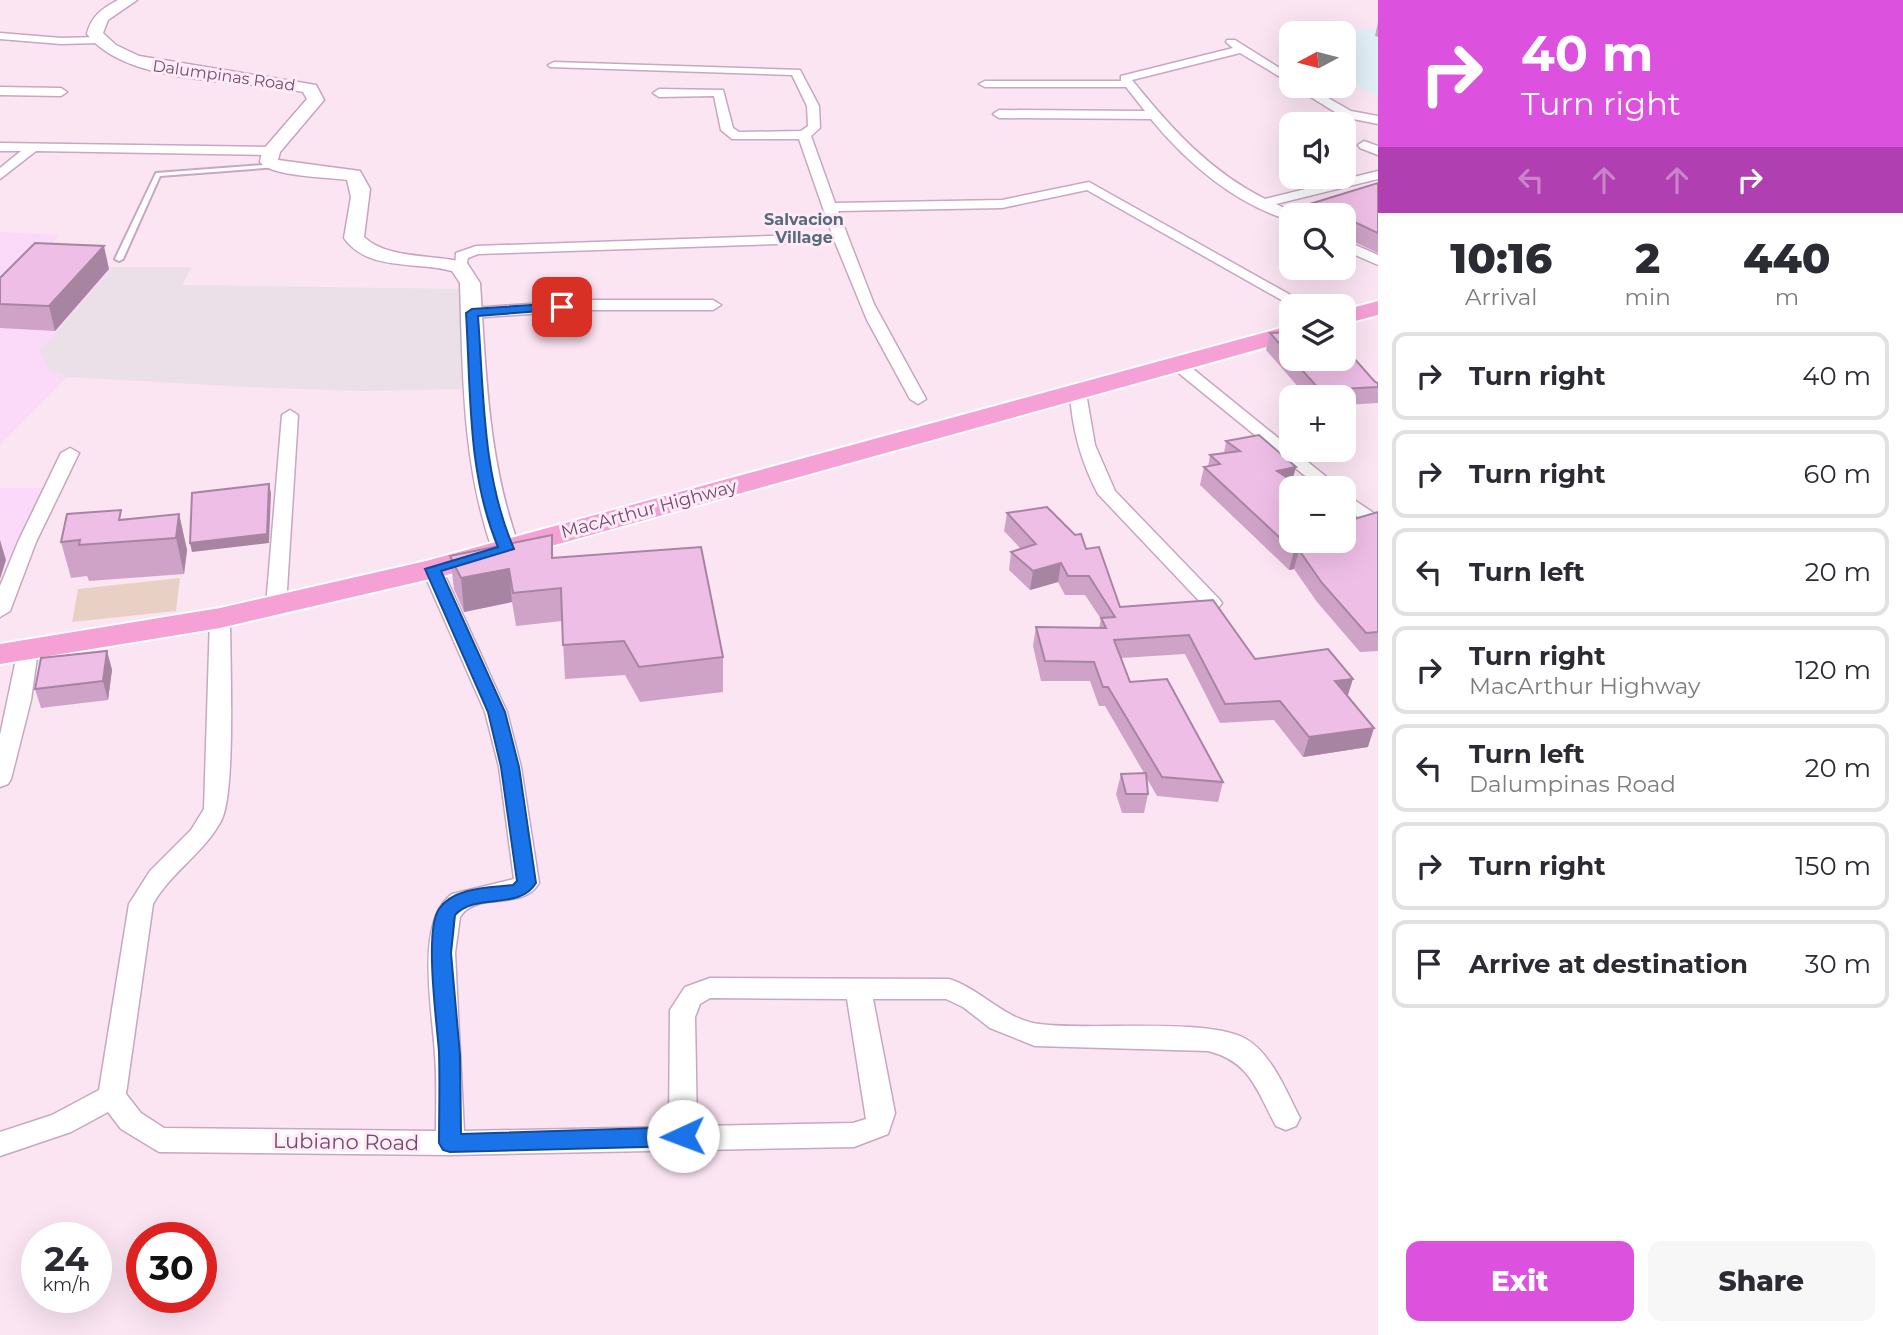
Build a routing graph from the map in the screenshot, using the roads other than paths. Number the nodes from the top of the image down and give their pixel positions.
1 (130, 0) edge
2 (0, 36) edge
3 (99, 40) junction
4 (1227, 40) dead end
5 (1242, 50) junction
6 (554, 65) dead end
7 (1279, 73) edge
8 (985, 84) dead end
9 (1130, 84) junction
10 (0, 91) edge
11 (61, 92) dead end
12 (659, 93) dead end
13 (1320, 98) edge
14 (999, 114) dead end
15 (1153, 115) junction
16 (1378, 120) edge
17 (804, 135) junction
18 (1364, 145) dead end
19 (0, 147) edge
20 (33, 147) junction
21 (1378, 151) edge
22 (274, 158) junction
23 (0, 175) edge
24 (1378, 175) edge
25 (1264, 203) junction
26 (832, 207) junction
27 (1279, 210) edge
28 (841, 238) junction
29 (1356, 250) edge
30 (119, 259) dead end
31 (1378, 261) edge
32 (460, 267) junction
33 (1281, 294) edge
34 (713, 305) dead end
35 (1378, 308) edge
36 (472, 313) junction
37 (1356, 314) edge
38 (1279, 335) edge
39 (1176, 363) junction
40 (1078, 393) junction
41 (918, 399) dead end
42 (290, 415) dead end
43 (70, 453) dead end
44 (1317, 476) edge
45 (1356, 508) edge
46 (1378, 525) edge
47 (506, 549) junction
48 (432, 569) junction
49 (1212, 603) edge
50 (276, 606) junction
51 (0, 611) edge
52 (220, 618) junction
53 (14, 652) edge
54 (0, 779) edge
55 (858, 989) junction
56 (112, 1096) junction
57 (1286, 1118) dead end
58 (683, 1136) junction
59 (450, 1143) junction
60 (0, 1146) edge

1 - 3 street
2 - 3 street
3 - 22 street, Dalumpinas Road
4 - 5 street
5 - 7 street
5 - 9 street
6 - 17 street
8 - 9 street
9 - 15 street
10 - 11 street
12 - 17 street
13 - 16 street
14 - 15 street
15 - 25 street
17 - 26 street
18 - 21 street
19 - 20 street
20 - 22 street
20 - 23 street
22 - 30 lane
22 - 32 street
24 - 25 street
25 - 27 street
26 - 28 street
26 - 33 street
28 - 32 street
28 - 41 street
29 - 31 street
32 - 36 street
34 - 36 street
35 - 37 main road
36 - 47 street
38 - 39 main road, MacArthur Highway
39 - 40 main road, MacArthur Highway
39 - 44 street
40 - 47 main road, MacArthur Highway
40 - 49 street
42 - 50 street
43 - 51 street
45 - 46 street
47 - 48 main road, MacArthur Highway
48 - 50 main road, MacArthur Highway
48 - 59 street
50 - 52 main road, MacArthur Highway
52 - 53 main road, MacArthur Highway
52 - 56 street
53 - 54 street
55 - 57 street
55 - 58 street
55 - 58 street, Lubiano Road
56 - 59 street, Lubiano Road
56 - 60 street
58 - 59 street, Lubiano Road

